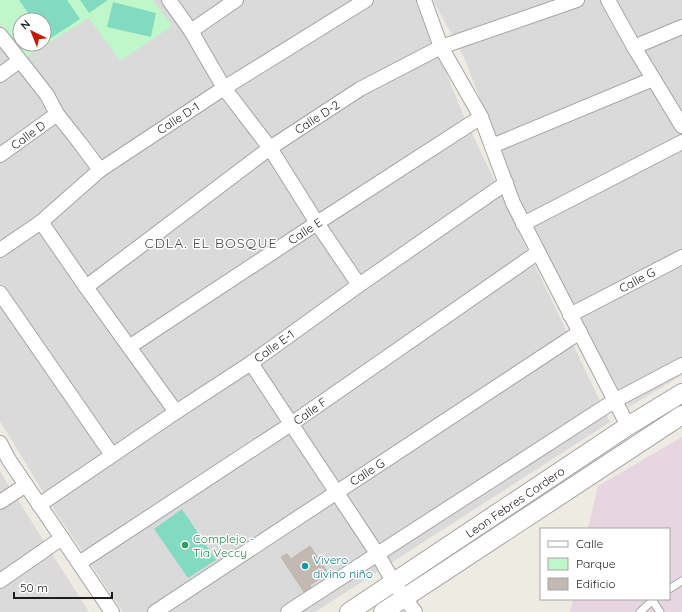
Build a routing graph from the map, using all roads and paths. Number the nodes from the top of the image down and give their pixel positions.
1 (169, 0) edge
2 (236, 0) edge
3 (366, 0) edge
4 (424, 0) edge
5 (577, 0) edge
6 (608, 0) edge
7 (682, 27) edge
8 (191, 31) junction
9 (0, 35) edge
10 (441, 47) junction
11 (634, 47) junction
12 (19, 61) junction
13 (0, 75) edge
14 (654, 79) junction
15 (224, 88) junction
16 (57, 114) junction
17 (481, 117) junction
18 (682, 126) edge
19 (682, 142) edge
20 (492, 146) junction
21 (270, 148) junction
22 (0, 155) edge
23 (100, 170) junction
24 (506, 184) junction
25 (41, 222) junction
26 (317, 223) junction
27 (523, 224) junction
28 (0, 250) edge
29 (537, 253) junction
30 (682, 257) edge
31 (360, 285) junction
32 (86, 287) junction
33 (0, 293) edge
34 (570, 315) junction
35 (580, 332) junction
36 (129, 347) junction
37 (251, 363) junction
38 (682, 365) edge
39 (682, 393) edge
40 (614, 401) junction
41 (176, 412) junction
42 (682, 415) edge
43 (291, 424) junction
44 (628, 426) junction
45 (0, 443) edge
46 (112, 455) junction
47 (26, 485) junction
48 (337, 492) junction
49 (0, 502) edge
50 (40, 505) junction
51 (62, 538) junction
52 (378, 555) junction
53 (79, 563) junction
54 (682, 580) edge
55 (0, 581) edge
56 (394, 583) junction
57 (670, 588) edge
58 (653, 600) edge
59 (410, 605) edge
60 (112, 612) edge
61 (155, 612) edge
62 (288, 612) edge
63 (349, 612) edge
64 (383, 612) edge
65 (640, 612) edge
66 (660, 612) edge

1 - 8 street
2 - 8 street
3 - 15 street, Calle D-1
4 - 10 street
5 - 10 street, Calle D-2
6 - 11 street
7 - 11 street
8 - 15 street
9 - 12 street
10 - 17 street
10 - 21 street, Calle D-2
11 - 14 street
12 - 13 street
12 - 16 street
14 - 18 street
14 - 20 street
15 - 21 street
15 - 23 street, Calle D-1
16 - 22 street, Calle D
16 - 23 street
17 - 20 street
17 - 26 street, Calle E
19 - 27 street
20 - 24 street
21 - 26 street
21 - 32 street, Calle D-2
23 - 25 street, Calle D-1
24 - 27 street
24 - 31 street, Calle E-1
25 - 28 street, Calle D-1
25 - 32 street
26 - 31 street
26 - 36 street, Calle E
27 - 29 street
29 - 34 street
29 - 43 street, Calle F
30 - 34 street, Calle G
31 - 37 street, Calle E-1
32 - 36 street
33 - 46 street
34 - 35 street
35 - 40 street
35 - 48 street, Calle G
36 - 41 street
37 - 41 street, Calle E-1
37 - 43 street
38 - 40 street
39 - 44 street, Leon Febres Cordero
40 - 44 street
40 - 52 street
41 - 46 street, Calle E-1
42 - 59 street, Leon Febres Cordero
43 - 48 street
43 - 53 street, Calle F
44 - 56 street, Leon Febres Cordero
45 - 47 street
46 - 50 street, Calle E-1
47 - 49 street
47 - 50 street
48 - 52 street
48 - 61 street, Calle G
50 - 51 street
51 - 53 street
51 - 55 street
52 - 56 street
52 - 62 street
53 - 60 street
54 - 57 lane
56 - 59 street
56 - 63 street, Leon Febres Cordero
58 - 65 lane
58 - 66 lane
59 - 64 street, Leon Febres Cordero

